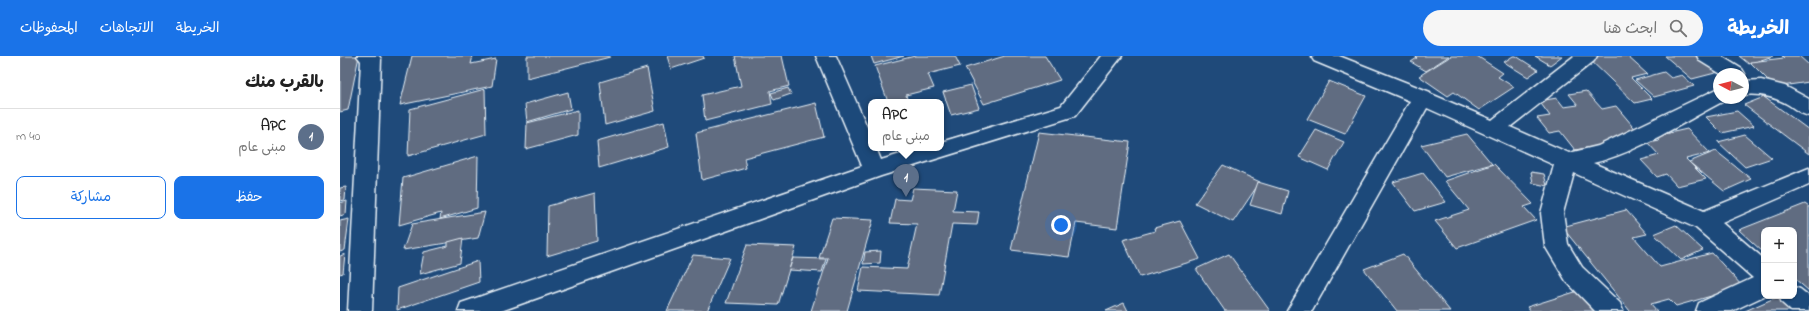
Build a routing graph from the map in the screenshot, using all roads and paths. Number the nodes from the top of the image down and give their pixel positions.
1 (367, 56) edge
2 (826, 56) edge
3 (1112, 56) edge
4 (1321, 56) edge
5 (1587, 56) edge
6 (1707, 56) edge
7 (1726, 68) edge
8 (1749, 84) edge
9 (1423, 97) junction
10 (1713, 98) edge
11 (1809, 109) edge
12 (1494, 129) junction
13 (944, 149) edge
14 (936, 151) edge
15 (1566, 162) junction
16 (875, 170) junction
17 (1809, 176) edge
18 (1704, 221) junction
19 (1761, 270) edge
20 (1761, 285) edge
21 (1795, 299) edge
22 (360, 311) edge
23 (470, 311) edge
24 (1299, 311) edge
25 (1611, 311) edge
26 (1708, 311) edge
27 (1809, 311) edge

1 - 22 street
2 - 16 street
3 - 13 street
4 - 9 street
5 - 12 street
6 - 7 street
8 - 11 street
9 - 12 street
9 - 24 street
10 - 15 street
12 - 15 street
14 - 16 street
15 - 18 street
15 - 25 street
16 - 23 street
17 - 18 street
18 - 19 street
20 - 26 street
21 - 27 street

